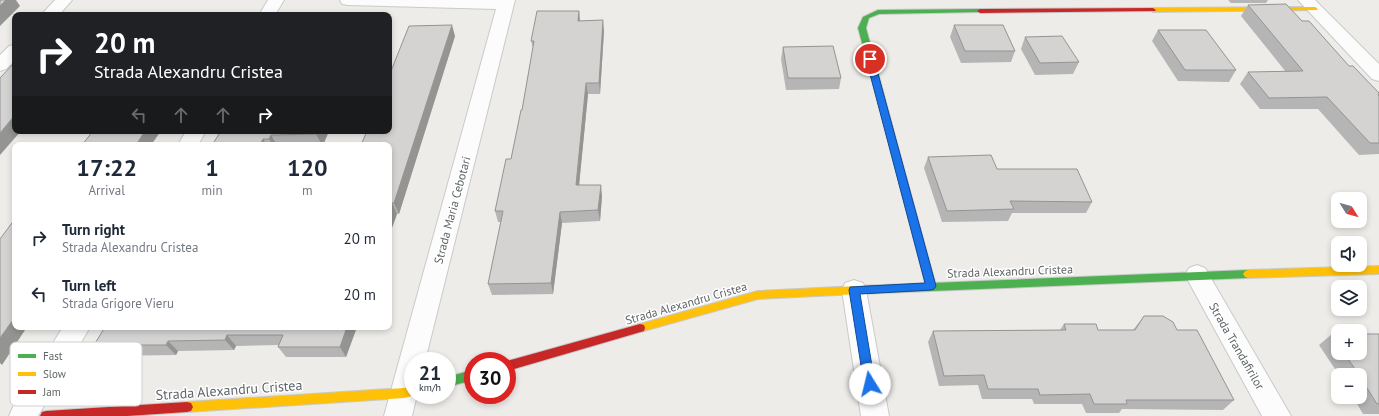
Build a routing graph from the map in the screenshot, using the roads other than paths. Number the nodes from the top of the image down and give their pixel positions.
1 (64, 0) edge
2 (276, 0) edge
3 (348, 0) edge
4 (506, 2) edge
5 (1311, 4) edge
6 (52, 12) edge
7 (269, 12) edge
8 (12, 53) edge
9 (0, 65) edge
10 (1379, 75) edge
11 (1379, 270) edge
12 (1198, 275) junction
13 (931, 286) junction
14 (854, 290) junction
15 (75, 330) edge
16 (68, 342) edge
17 (419, 352) edge
18 (516, 363) edge
19 (404, 392) edge
20 (404, 403) edge
21 (29, 406) edge
22 (23, 416) edge
23 (46, 416) edge
24 (398, 416) edge
25 (875, 416) edge
26 (1277, 416) edge

1 - 6 street
2 - 7 street
3 - 4 street, Strada Maria Cebotari
4 - 17 street, Strada Maria Cebotari
5 - 10 street
5 - 13 street
8 - 9 street
11 - 12 street, Strada Alexandru Cristea
12 - 13 street, Strada Alexandru Cristea
12 - 26 street, Strada Trandafirilor
13 - 14 street, Strada Alexandru Cristea
14 - 18 street, Strada Alexandru Cristea
14 - 25 street
15 - 16 street
19 - 23 street, Strada Alexandru Cristea
20 - 24 street, Strada Maria Cebotari
21 - 22 street

